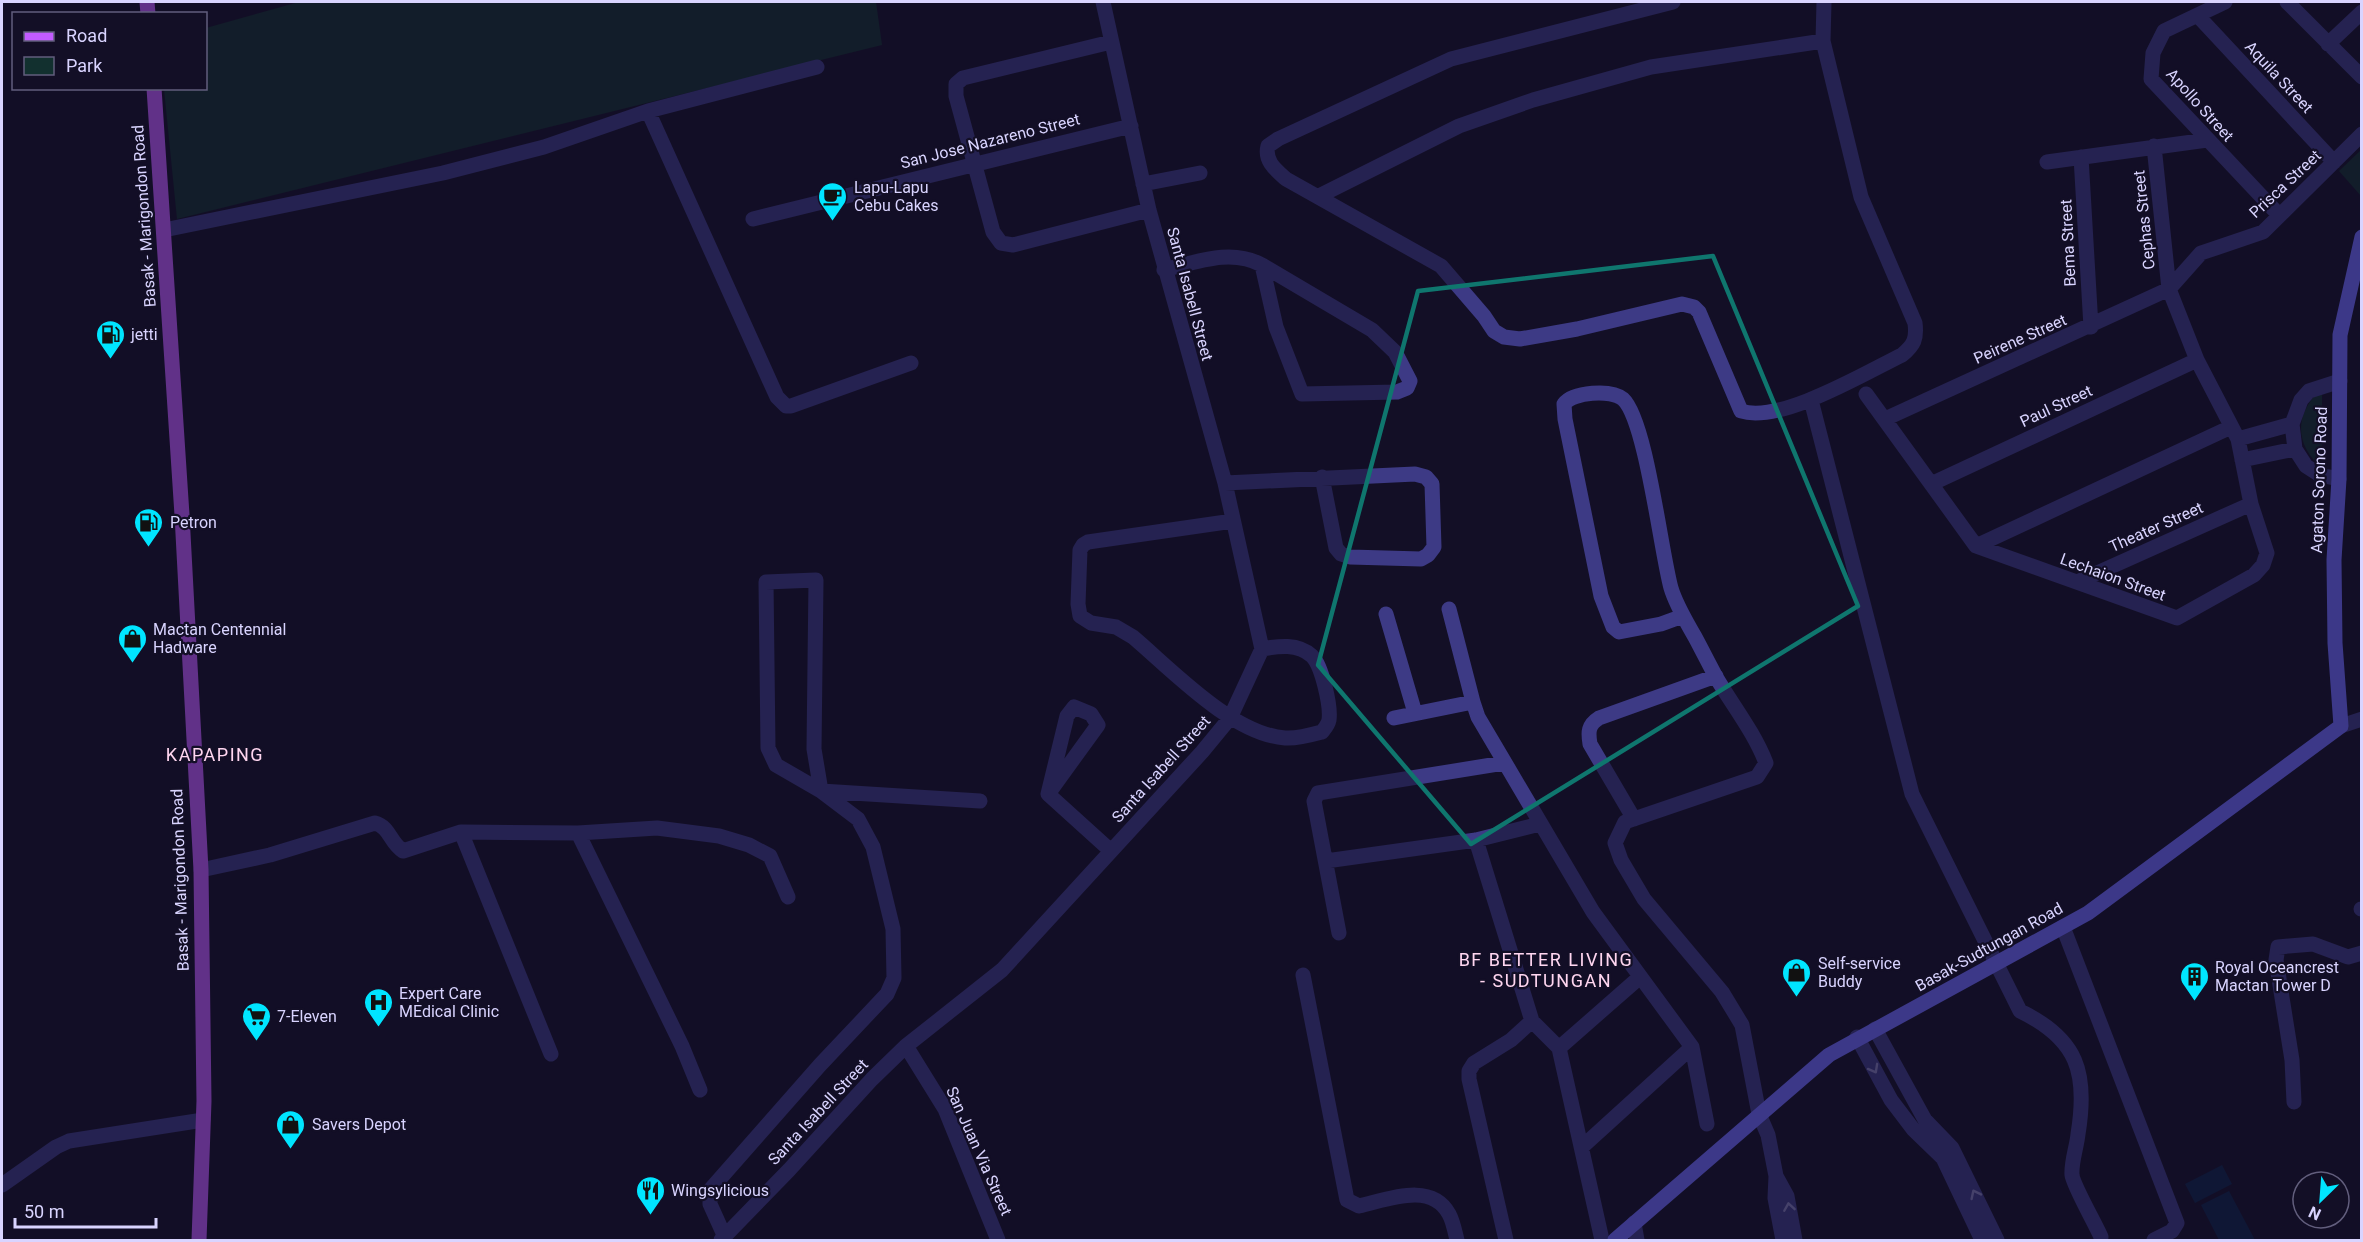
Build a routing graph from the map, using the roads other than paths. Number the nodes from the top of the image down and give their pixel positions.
1 (1103, 2) edge
2 (1673, 2) edge
3 (1824, 2) edge
4 (2225, 2) edge
5 (2287, 2) edge
6 (2361, 12) edge
7 (2198, 16) junction
8 (1822, 41) junction
9 (1111, 42) junction
10 (2328, 44) junction
11 (817, 67) dead end
12 (2361, 77) edge
13 (154, 90) edge
14 (648, 111) junction
15 (1131, 126) junction
16 (2361, 134) edge
17 (2207, 140) junction
18 (2154, 146) junction
19 (2081, 157) junction
20 (2047, 162) dead end
21 (2334, 162) junction
22 (974, 163) junction
23 (1200, 174) dead end
24 (1143, 184) junction
25 (1319, 196) junction
26 (1149, 210) junction
27 (2279, 214) junction
28 (753, 219) dead end
29 (164, 230) junction
30 (2361, 237) edge
31 (1262, 265) junction
32 (1164, 270) junction
33 (2169, 289) junction
34 (2091, 327) junction
35 (2197, 360) junction
36 (911, 363) dead end
37 (2340, 381) junction
38 (1866, 394) dead end
39 (1811, 400) junction
40 (1885, 419) junction
41 (2292, 424) junction
42 (2234, 433) junction
43 (2295, 449) junction
44 (2242, 460) junction
45 (1322, 477) junction
46 (2339, 479) junction
47 (1225, 483) junction
48 (1931, 484) junction
49 (2251, 504) junction
50 (1233, 521) junction
51 (1976, 546) junction
52 (2076, 582) junction
53 (1449, 609) dead end
54 (1386, 614) dead end
55 (1683, 616) junction
56 (1262, 649) junction
57 (1716, 676) junction
58 (1473, 702) junction
59 (1415, 713) junction
60 (1230, 718) junction
61 (1394, 718) dead end
62 (2361, 719) edge
63 (2341, 726) junction
64 (1504, 763) junction
65 (821, 791) junction
66 (1048, 794) junction
67 (980, 801) dead end
68 (1634, 819) junction
69 (1540, 824) junction
70 (461, 832) junction
71 (578, 833) junction
72 (1476, 840) junction
73 (1111, 851) junction
74 (1326, 861) junction
75 (201, 870) junction
76 (788, 897) dead end
77 (2063, 927) junction
78 (1339, 933) dead end
79 (2361, 953) edge
80 (1996, 963) junction
81 (1303, 975) dead end
82 (1640, 977) junction
83 (1532, 1021) junction
84 (1875, 1029) junction
85 (1857, 1038) junction
86 (906, 1046) junction
87 (1692, 1047) junction
88 (1559, 1048) junction
89 (551, 1054) dead end
90 (700, 1090) dead end
91 (2294, 1102) dead end
92 (1759, 1114) junction
93 (203, 1120) junction
94 (1707, 1124) dead end
95 (1919, 1124) junction
96 (1582, 1147) junction
97 (1776, 1176) junction
98 (2, 1185) edge
99 (1634, 1223) junction
100 (2101, 1237) dead end
101 (722, 1238) edge
102 (199, 1240) edge
103 (998, 1240) edge
104 (1457, 1240) edge
105 (1506, 1240) edge
106 (1602, 1240) edge
107 (1615, 1240) edge
108 (1638, 1240) edge
109 (1783, 1240) edge
110 (1795, 1240) edge
111 (1982, 1240) edge
112 (1998, 1240) edge
113 (2154, 1240) edge

1 - 9 street, Santa Isabell Street
2 - 25 street
3 - 8 street
4 - 7 street, Apollo Street
5 - 10 street
6 - 10 street
7 - 17 street, Apollo Street
7 - 21 street, Aquila Street
8 - 25 street
8 - 39 street
9 - 15 street, Santa Isabell Street
9 - 22 street
10 - 12 street
11 - 14 street
13 - 29 main road, Basak - Marigondon Road
14 - 29 street
14 - 36 street
15 - 22 street, San Jose Nazareno Street
15 - 24 street, Santa Isabell Street
16 - 21 street, Prisca Street
17 - 18 street
17 - 27 street, Apollo Street
18 - 19 street
18 - 33 street, Cephas Street
19 - 20 street
19 - 34 street, Bema Street
21 - 27 street, Prisca Street
22 - 26 street
22 - 28 street, San Jose Nazareno Street
23 - 24 street
24 - 26 street, Santa Isabell Street
25 - 39 street
26 - 32 street, Santa Isabell Street
27 - 33 street, Prisca Street
29 - 75 main road, Basak - Marigondon Road
30 - 37 street, Agaton Sorono Road
31 - 31 street
31 - 32 street
32 - 47 street, Santa Isabell Street
33 - 34 street, Peirene Street
33 - 35 street, Lechaion Street
34 - 40 street, Peirene Street
35 - 42 street, Lechaion Street
35 - 48 street, Paul Street
37 - 41 street
37 - 46 street, Agaton Sorono Road
38 - 40 street
39 - 80 street
40 - 48 street
41 - 42 street
41 - 43 street
42 - 44 street, Lechaion Street
42 - 51 street
43 - 44 street
43 - 46 street
44 - 49 street, Lechaion Street
45 - 45 street
45 - 47 street
46 - 63 street, Agaton Sorono Road
47 - 50 street, Santa Isabell Street
48 - 51 street
49 - 52 street, Theater Street
49 - 52 street, Lechaion Street
50 - 56 street, Santa Isabell Street
50 - 60 street
51 - 52 street, Lechaion Street
53 - 58 street
54 - 59 street
55 - 55 street
55 - 57 street
56 - 60 street, Santa Isabell Street
56 - 60 street
57 - 68 street
57 - 68 street
58 - 59 street
58 - 64 street
59 - 61 street
60 - 73 street, Santa Isabell Street
62 - 63 street, Basak-Sudtungan Road
63 - 77 street, Basak-Sudtungan Road
64 - 69 street
64 - 74 street
65 - 65 street
65 - 67 street
65 - 101 street
66 - 66 street
66 - 73 street
68 - 92 street
69 - 72 street
69 - 82 street
70 - 71 street
70 - 75 street
70 - 89 street
71 - 76 street
71 - 90 street
72 - 74 street
72 - 83 street
73 - 86 street, Santa Isabell Street
74 - 78 street
75 - 93 main road, Basak - Marigondon Road
77 - 80 street, Basak-Sudtungan Road
77 - 113 street
79 - 91 street
80 - 84 street, Basak-Sudtungan Road
80 - 100 street
81 - 104 street
82 - 87 street
82 - 88 street
83 - 88 street
83 - 105 street
84 - 85 street, Basak-Sudtungan Road
84 - 95 street
85 - 92 street, Basak-Sudtungan Road
85 -> 95 street
86 - 101 street, Santa Isabell Street
86 - 103 street, San Juan Via Street
87 - 94 street
87 - 96 street
88 - 96 street
92 - 97 street
92 - 99 street, Basak-Sudtungan Road
93 - 98 street
93 - 102 main road, Basak - Marigondon Road
95 - 111 street
112 -> 95 street
96 - 106 street
97 - 109 street
110 -> 97 street
99 - 107 street, Basak-Sudtungan Road
99 - 108 street

